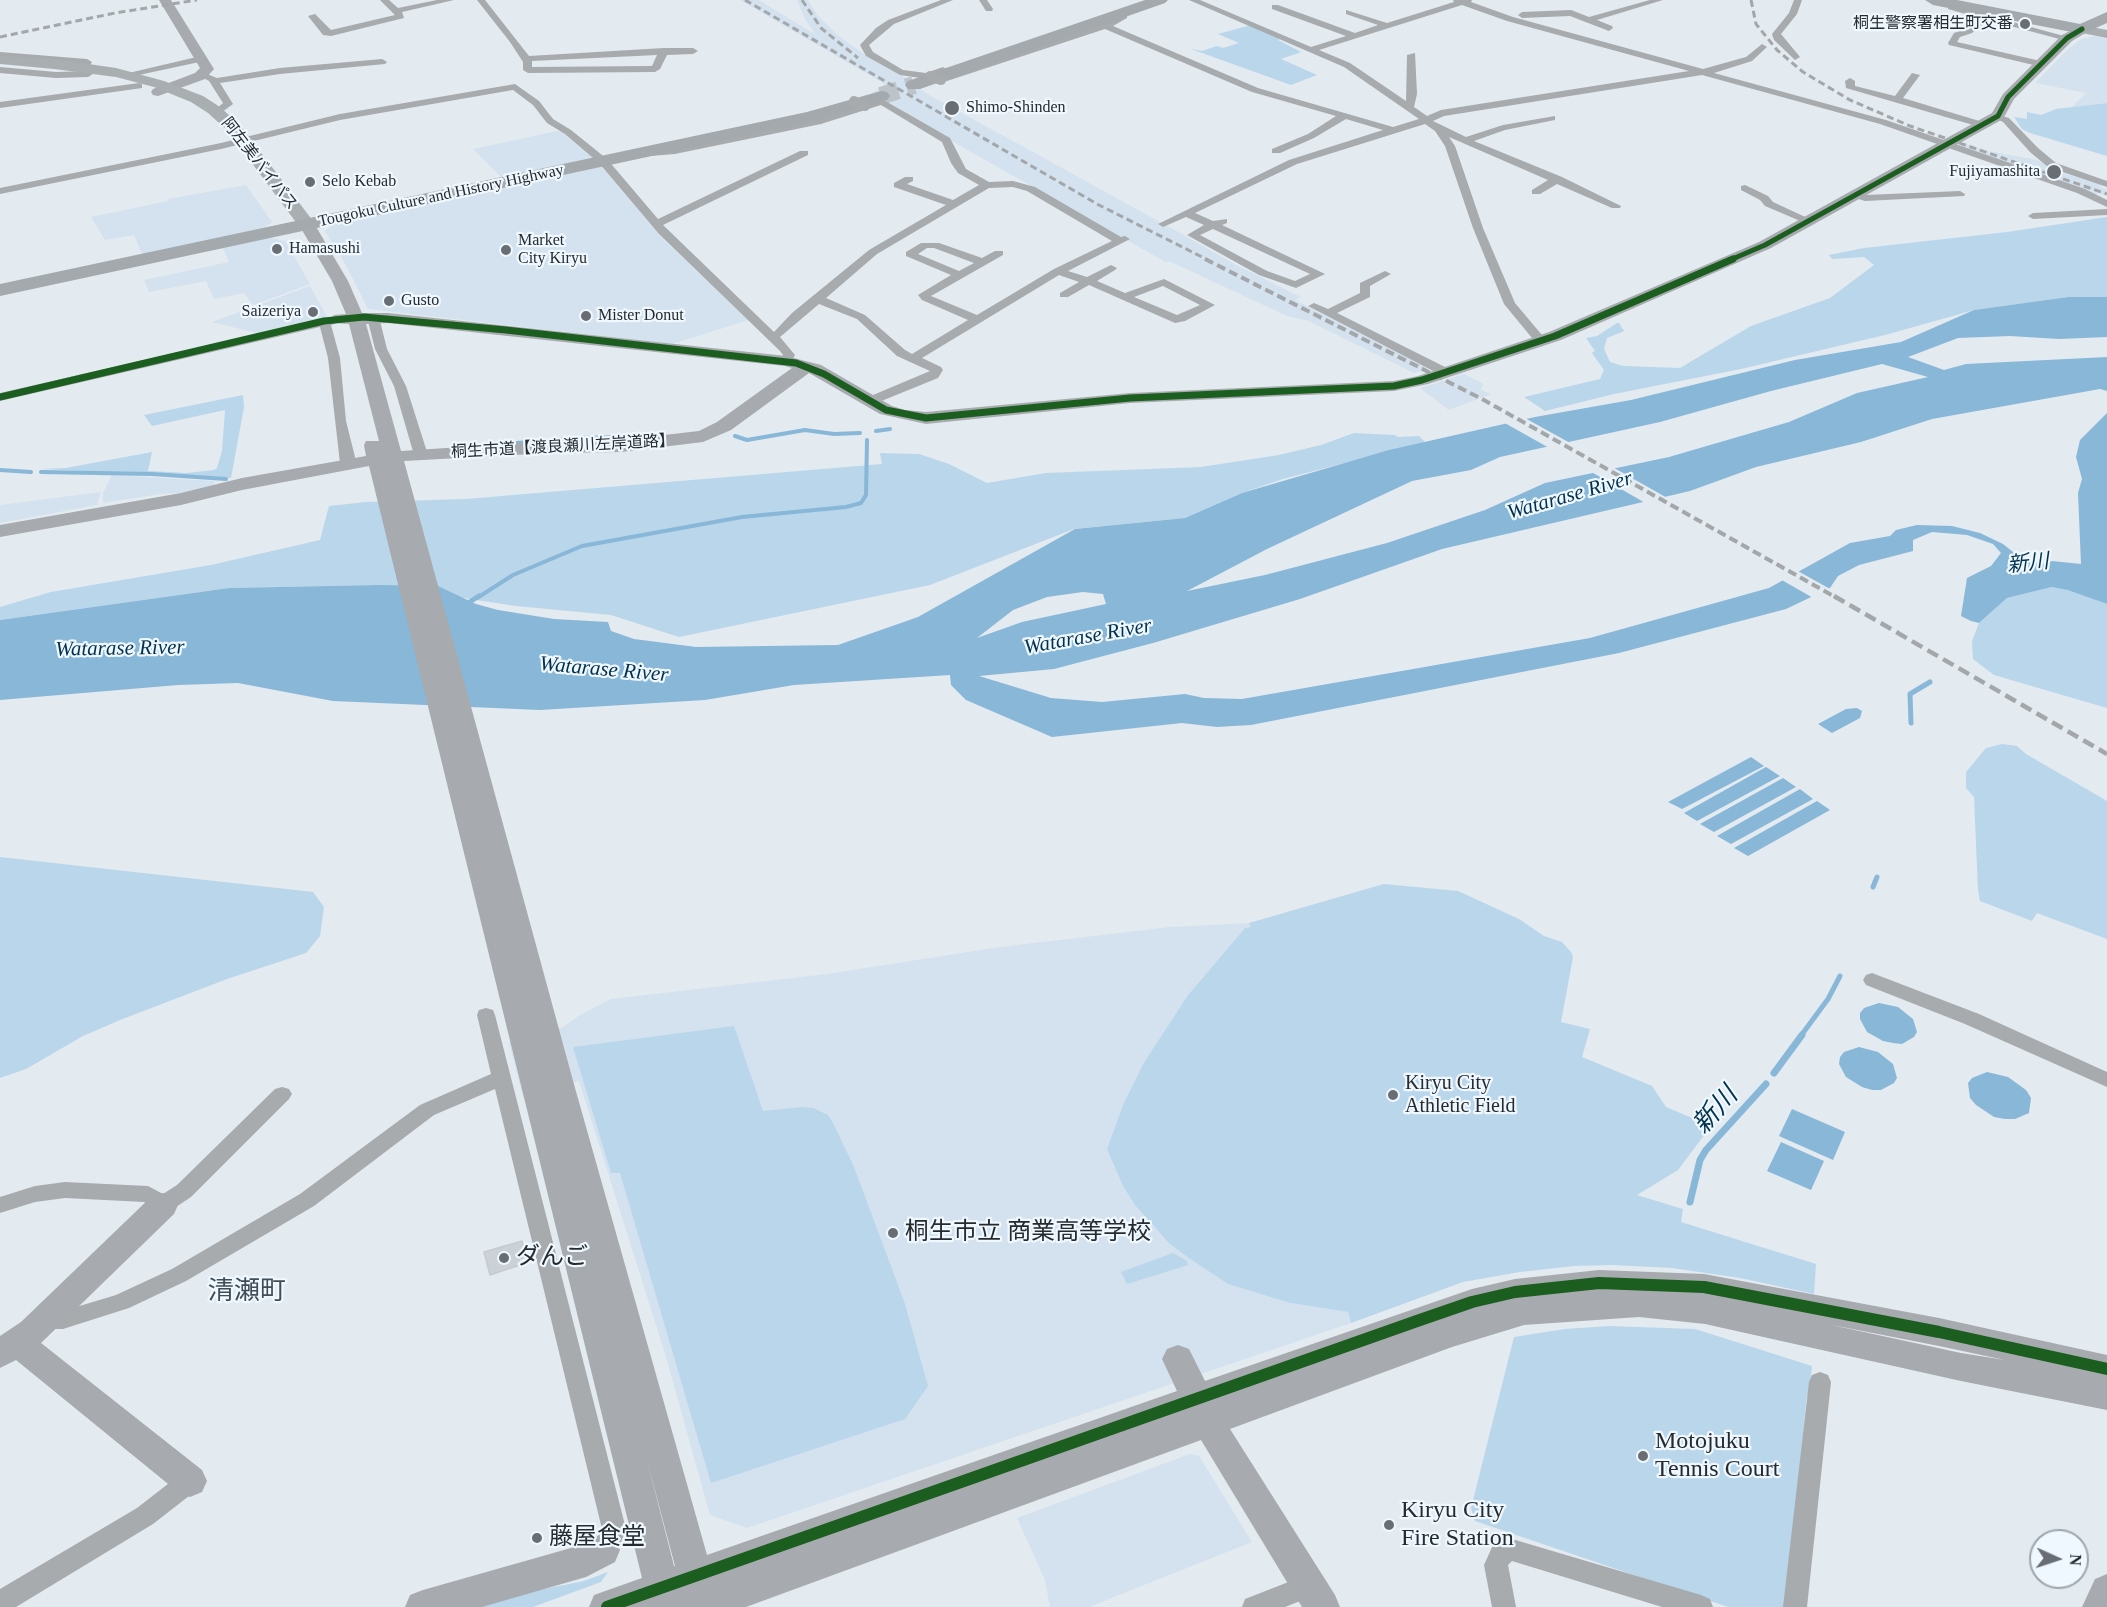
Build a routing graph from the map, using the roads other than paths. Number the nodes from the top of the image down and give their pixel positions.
1 (165, 0) edge
2 (384, 0) edge
3 (450, 0) edge
4 (481, 0) edge
5 (949, 0) edge
6 (983, 0) edge
7 (1160, 0) edge
8 (1193, 0) edge
9 (1659, 0) edge
10 (1798, 0) edge
11 (1933, 0) edge
12 (1463, 1) edge
13 (1953, 4) junction
14 (1275, 7) dead end
15 (989, 9) dead end
16 (396, 10) junction
17 (1349, 12) dead end
18 (1534, 12) dead end
19 (1522, 15) junction
20 (312, 16) dead end
21 (1986, 17) junction
22 (2107, 17) edge
23 (1115, 18) junction
24 (1510, 19) junction
25 (1589, 20) junction
26 (1388, 26) junction
27 (1609, 28) dead end
28 (2075, 34) junction
29 (2107, 34) edge
30 (1354, 36) junction
31 (1762, 48) dead end
32 (1313, 49) junction
33 (664, 51) junction
34 (693, 51) dead end
35 (0, 55) edge
36 (1412, 55) dead end
37 (1795, 57) dead end
38 (201, 59) junction
39 (526, 59) junction
40 (0, 62) edge
41 (382, 62) dead end
42 (2042, 64) junction
43 (0, 70) edge
44 (528, 70) junction
45 (86, 71) junction
46 (1704, 72) junction
47 (125, 75) junction
48 (1915, 75) dead end
49 (200, 76) junction
50 (930, 76) junction
51 (214, 81) junction
52 (1850, 81) dead end
53 (914, 85) tunnel mouth
54 (139, 86) junction
55 (515, 87) junction
56 (164, 90) junction
57 (1898, 99) junction
58 (871, 103) junction
59 (0, 105) edge
60 (223, 108) junction
61 (1409, 108) junction
62 (353, 114) junction
63 (1344, 116) junction
64 (1998, 116) junction
65 (1552, 118) dead end
66 (1427, 120) junction
67 (363, 124) dead end
68 (1983, 125) junction
69 (1392, 129) junction
70 (1439, 129) junction
71 (1464, 141) junction
72 (236, 143) junction
73 (1946, 145) junction
74 (1276, 151) dead end
75 (643, 153) junction
76 (804, 153) dead end
77 (603, 161) junction
78 (909, 179) dead end
79 (1558, 179) junction
80 (2107, 184) edge
81 (987, 185) junction
82 (1745, 188) dead end
83 (0, 191) edge
84 (1536, 192) dead end
85 (1960, 194) dead end
86 (1854, 196) junction
87 (954, 204) junction
88 (2107, 204) edge
89 (1616, 206) dead end
90 (2107, 212) edge
91 (1186, 213) junction
92 (2033, 216) dead end
93 (1809, 221) junction
94 (1218, 223) junction
95 (657, 224) junction
96 (1163, 224) dead end
97 (299, 227) junction
98 (999, 254) dead end
99 (983, 262) junction
100 (1111, 268) dead end
101 (1058, 271) junction
102 (1385, 274) dead end
103 (959, 275) junction
104 (1088, 281) junction
105 (0, 290) edge
106 (1064, 295) dead end
107 (1124, 297) junction
108 (817, 299) junction
109 (1314, 306) dead end
110 (1328, 313) junction
111 (348, 319) junction
112 (976, 319) junction
113 (772, 336) junction
114 (1541, 341) junction
115 (912, 359) junction
116 (786, 361) junction
117 (807, 366) junction
118 (1445, 372) junction
119 (0, 398) edge
120 (870, 401) junction
121 (386, 463) junction
122 (0, 531) edge
123 (1872, 980) dead end
124 (486, 1015) dead end
125 (502, 1077) junction
126 (2107, 1080) edge
127 (548, 1091) junction
128 (282, 1094) dead end
129 (163, 1204) junction
130 (0, 1205) edge
131 (44, 1320) junction
132 (9, 1348) edge
133 (1178, 1359) dead end
134 (1961, 1367) junction
135 (2107, 1369) edge
136 (1820, 1382) dead end
137 (2107, 1396) edge
138 (1203, 1411) junction
139 (2107, 1412) edge
140 (190, 1481) joint
141 (603, 1550) joint
142 (2107, 1591) edge
143 (1315, 1596) edge
144 (664, 1597) edge
145 (700, 1599) edge
146 (0, 1603) edge
147 (423, 1607) edge
148 (607, 1607) edge
149 (1254, 1607) edge
150 (1504, 1607) edge
151 (1701, 1607) edge
152 (1795, 1607) edge
153 (2100, 1607) edge

1 - 38 street
2 - 16 street
3 - 16 street
4 - 39 street
5 - 50 street
6 - 15 street
7 - 23 highway
8 - 32 street
9 - 25 street
10 - 37 street
11 - 13 highway
12 - 24 street
12 - 26 street
13 - 21 street
13 - 28 highway
14 - 30 street
16 - 20 street
17 - 26 street
18 - 19 street
19 - 24 street
19 - 25 street
21 - 28 street
21 - 42 street
22 - 28 highway
23 - 50 street
23 - 50 street, bridge
23 - 53 highway
23 - 63 street
24 - 46 street
25 - 27 street
26 - 30 street
28 - 29 main road
28 - 42 street
30 - 32 street
31 - 46 street
32 - 61 street
33 - 34 street
33 - 39 street
33 - 44 street
35 - 45 street
36 - 61 street
38 - 47 street
38 - 49 street
39 - 44 street
40 - 45 main road, 阿左美バイパス
41 - 51 street
42 - 64 street
43 - 45 street
44 - 55 street
45 - 47 main road, 阿左美バイパス
45 - 54 main road, 阿左美バイパス
46 - 66 street
46 - 73 street
47 - 56 main road, 阿左美バイパス
48 - 57 street
49 - 51 street
49 - 56 street
51 - 60 street
52 - 57 street
54 - 56 main road, 阿左美バイパス
54 - 59 street
55 - 62 street
55 - 77 street
56 - 60 main road, 阿左美バイパス
56 - 72 main road, 阿左美バイパス
57 - 68 street
58 - 75 highway, Tougoku Culture and History Highway
58 - 75 street, bridge
58 - 81 street
60 - 72 main road, 阿左美バイパス
61 - 66 street
62 - 67 street
62 - 72 street
63 - 69 street
63 - 74 street
64 - 68 street
64 - 80 street
65 - 71 street
66 - 69 street
66 - 70 street
68 - 73 street
69 - 91 street
70 - 71 street
70 - 114 street
71 - 79 street
72 - 83 street
72 - 97 main road, 阿左美バイパス
73 - 86 street
73 - 88 street
75 - 77 highway, Tougoku Culture and History Highway
76 - 95 street
77 - 95 street
77 - 97 highway, Tougoku Culture and History Highway
78 - 87 street
79 - 84 street
79 - 89 street
81 - 87 street
81 - 101 street
82 - 93 street
85 - 86 street
86 - 93 street
87 - 108 street
90 - 92 street
91 - 94 street
91 - 96 street
93 - 114 street
94 - 94 street
95 - 113 street
97 - 105 highway, Tougoku Culture and History Highway
97 - 111 street
98 - 99 street
99 - 103 street
99 - 103 street
100 - 104 street
101 - 104 street
101 - 112 street
102 - 110 street
103 - 112 street
104 - 106 street
104 - 107 street
107 - 107 street
108 - 113 street
108 - 115 street
109 - 110 street
110 - 118 street
111 - 116 street
111 - 119 street
111 - 121 street
111 - 121 street
111 - 121 street
112 - 115 street
113 - 116 street
114 - 118 street
115 - 120 street
116 - 117 street
117 - 120 street
117 - 121 street, 桐生市道【渡良瀬川左岸道路】
118 - 120 street
121 - 122 street, 桐生市道【渡良瀬川左岸道路】
121 - 127 street
123 - 126 street
124 - 125 street
125 - 131 street
125 - 141 street
127 - 144 street
127 - 145 street
128 - 129 street
129 - 130 street
129 - 131 street
131 - 132 street
132 - 140 street
133 - 138 street
134 - 137 street
134 - 138 street
134 - 139 street
135 - 138 street
136 - 152 street
138 - 143 street
138 - 145 street
140 - 146 street
141 - 147 street
142 - 153 street
143 - 149 street
144 - 145 street
144 - 148 street
150 - 151 street

